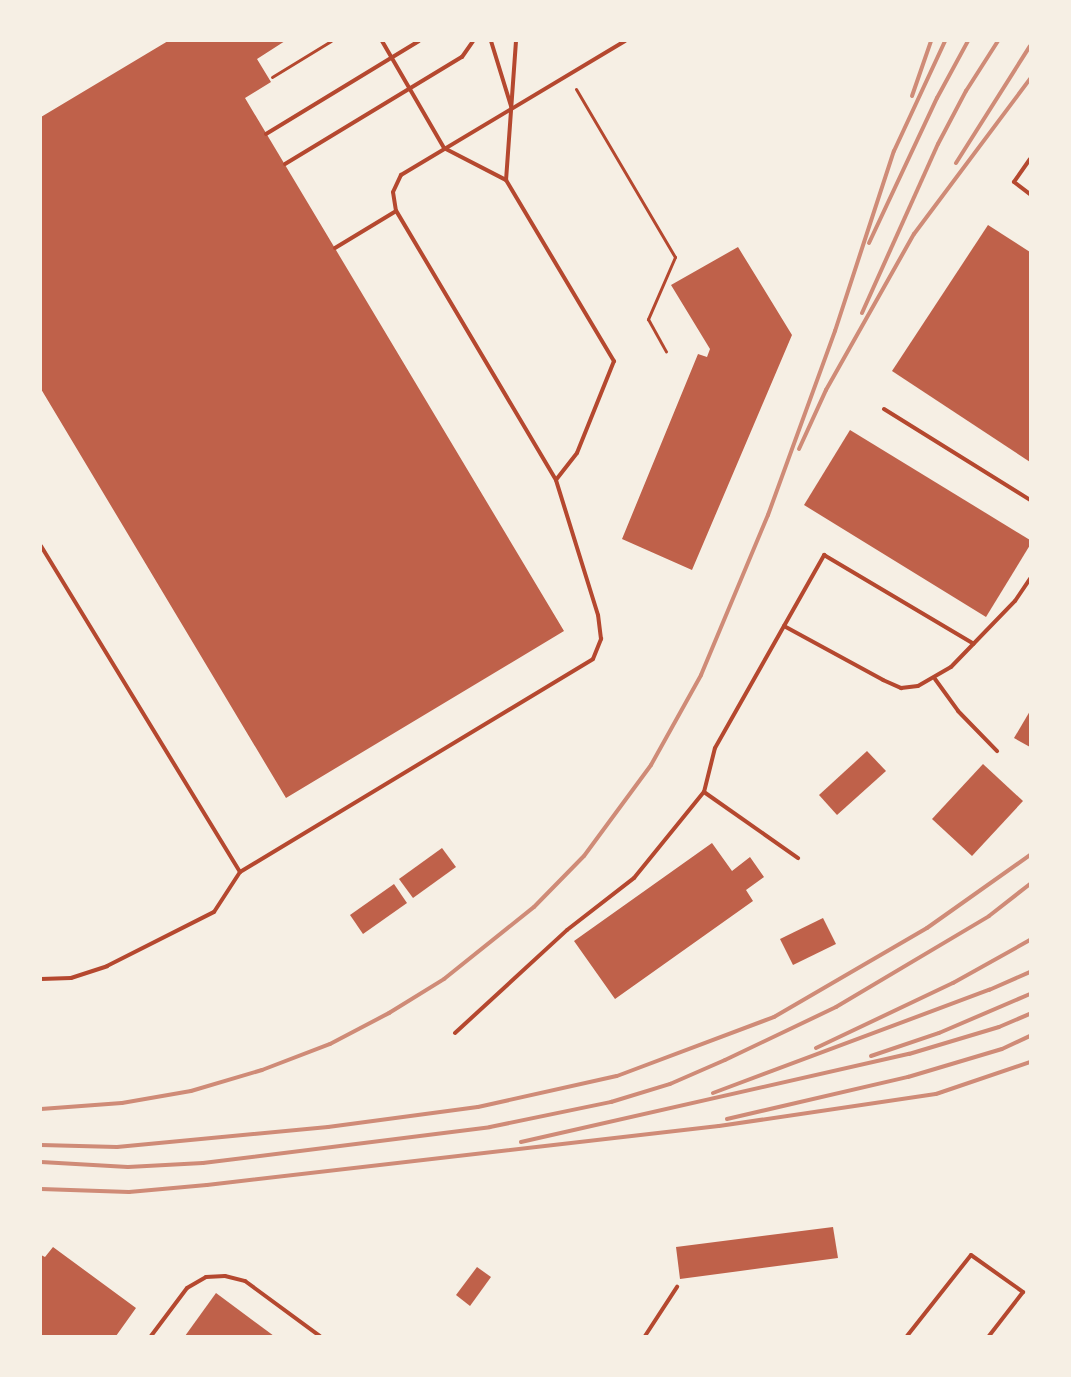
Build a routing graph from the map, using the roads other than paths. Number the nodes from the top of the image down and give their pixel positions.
1 (382, 41) edge
2 (419, 41) edge
3 (473, 41) edge
4 (492, 41) edge
5 (516, 41) edge
6 (625, 41) edge
7 (392, 58) junction
8 (410, 89) junction
9 (511, 108) junction
10 (266, 134) dead end
11 (444, 148) junction
12 (1030, 159) edge
13 (285, 164) dead end
14 (506, 180) junction
15 (1030, 194) edge
16 (396, 210) junction
17 (335, 248) dead end
18 (884, 408) dead end
19 (556, 480) junction
20 (1030, 500) edge
21 (41, 546) edge
22 (1030, 580) edge
23 (784, 626) junction
24 (974, 644) junction
25 (935, 679) junction
26 (997, 751) dead end
27 (704, 792) junction
28 (798, 858) dead end
29 (240, 872) junction
30 (41, 979) edge
31 (455, 1034) dead end
32 (677, 1287) dead end
33 (151, 1336) edge
34 (320, 1336) edge
35 (644, 1336) edge
36 (908, 1336) edge
37 (989, 1336) edge

1 - 7 lane
2 - 7 lane
3 - 8 lane
4 - 9 lane
5 - 9 lane
6 - 9 lane
7 - 8 lane
7 - 10 lane
8 - 11 lane
8 - 13 lane
9 - 11 lane
9 - 14 lane
11 - 14 lane
11 - 16 lane
12 - 15 lane
14 - 19 lane
16 - 17 lane
16 - 19 lane
18 - 20 lane
19 - 29 lane
21 - 29 lane
22 - 24 lane
23 - 24 lane
23 - 25 lane
23 - 27 lane
24 - 25 lane
25 - 26 lane
27 - 28 lane
27 - 31 lane
29 - 30 lane
32 - 35 lane
33 - 34 lane
36 - 37 lane

